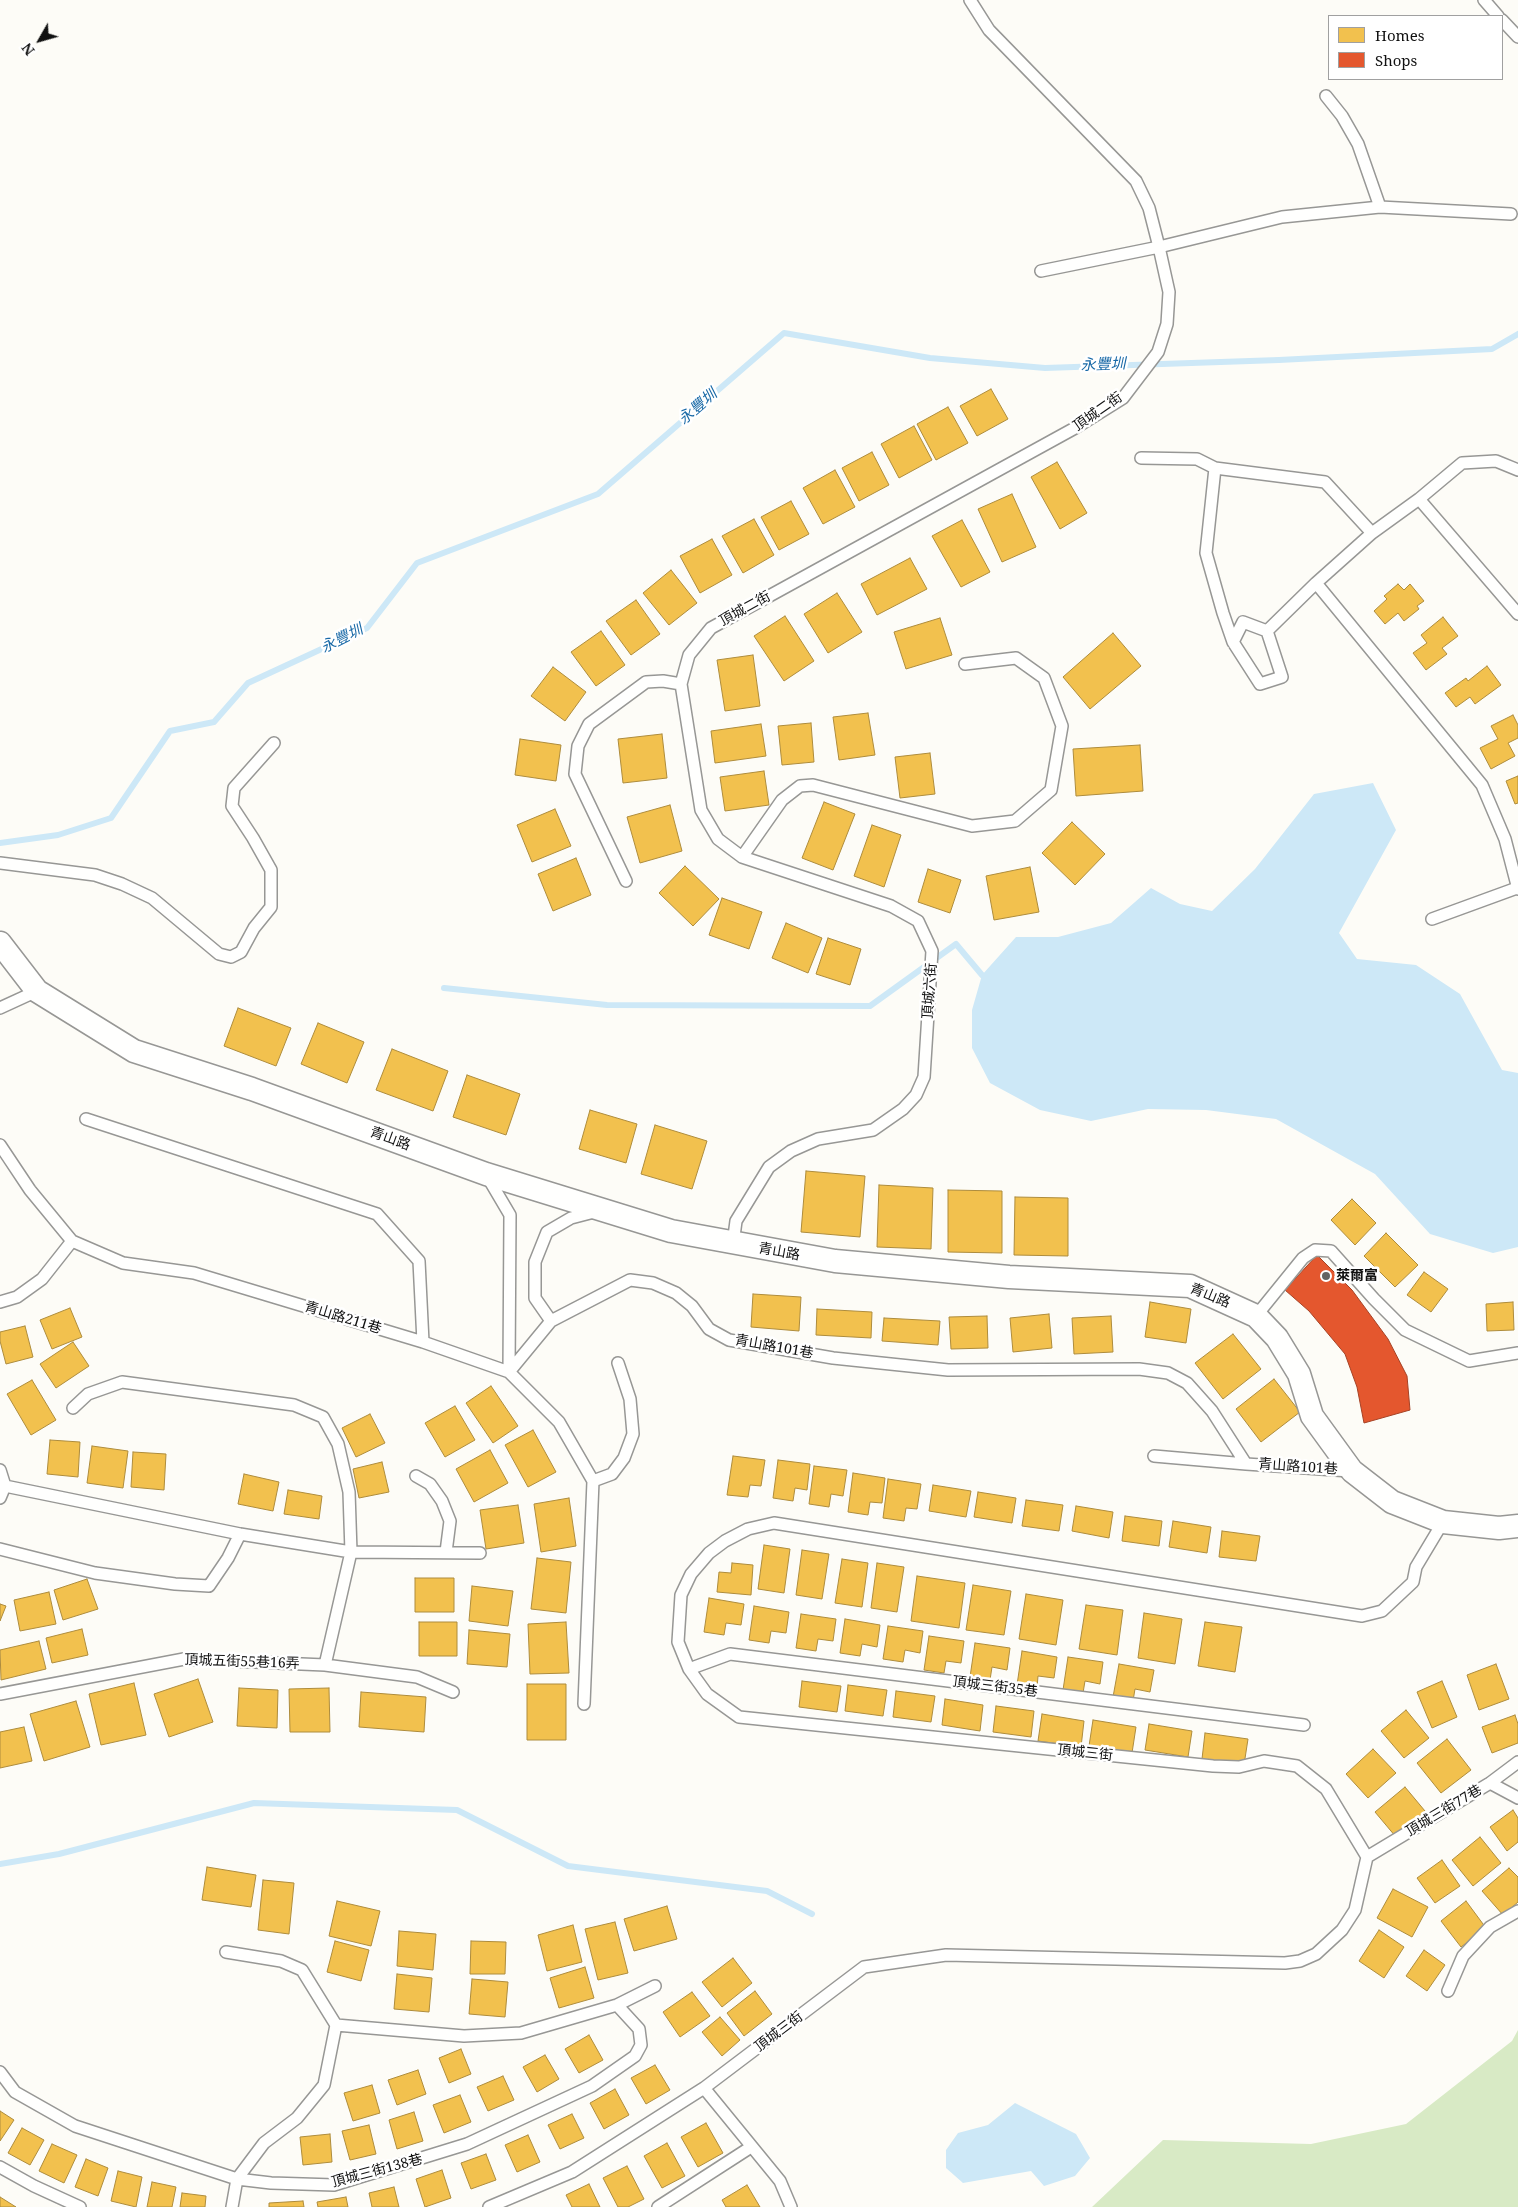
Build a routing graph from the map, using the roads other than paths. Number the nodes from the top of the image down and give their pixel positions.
1 (970, 0) edge
2 (1484, 0) edge
3 (1497, 15) edge
4 (1503, 21) edge
5 (1518, 37) edge
6 (1326, 96) dead end
7 (1380, 207) junction
8 (1511, 214) dead end
9 (1159, 247) junction
10 (1041, 271) dead end
11 (1141, 458) dead end
12 (1215, 468) junction
13 (1518, 470) edge
14 (1419, 499) junction
15 (1372, 533) junction
16 (1316, 583) junction
17 (1518, 614) edge
18 (1267, 631) junction
19 (1233, 642) junction
20 (965, 664) dead end
21 (681, 684) junction
22 (274, 743) dead end
23 (742, 857) junction
24 (0, 863) edge
25 (626, 881) dead end
26 (1518, 888) edge
27 (1432, 919) dead end
28 (0, 943) edge
29 (37, 992) junction
30 (0, 1008) edge
31 (86, 1119) dead end
32 (0, 1145) edge
33 (486, 1174) junction
34 (601, 1210) junction
35 (72, 1241) junction
36 (733, 1244) junction
37 (0, 1302) edge
38 (1256, 1316) junction
39 (551, 1321) junction
40 (423, 1342) junction
41 (1518, 1353) edge
42 (618, 1363) dead end
43 (509, 1372) junction
44 (73, 1408) dead end
45 (1154, 1456) dead end
46 (1246, 1464) junction
47 (0, 1470) edge
48 (1352, 1471) junction
49 (416, 1476) dead end
50 (593, 1481) junction
51 (5, 1486) junction
52 (0, 1498) edge
53 (1443, 1522) junction
54 (1518, 1526) edge
55 (240, 1534) junction
56 (0, 1549) edge
57 (351, 1552) junction
58 (446, 1552) junction
59 (480, 1553) dead end
60 (325, 1665) junction
61 (689, 1670) junction
62 (453, 1692) dead end
63 (0, 1694) edge
64 (584, 1704) dead end
65 (1304, 1725) dead end
66 (1518, 1762) edge
67 (1490, 1783) junction
68 (1518, 1798) edge
69 (1367, 1858) junction
70 (1518, 1911) edge
71 (226, 1952) dead end
72 (654, 1986) dead end
73 (1448, 1991) dead end
74 (617, 2005) junction
75 (336, 2025) junction
76 (0, 2072) edge
77 (704, 2088) junction
78 (751, 2146) junction
79 (0, 2167) edge
80 (237, 2179) junction
81 (80, 2207) edge
82 (232, 2207) edge
83 (489, 2207) edge
84 (658, 2207) edge
85 (791, 2207) edge

1 - 9 lane, 頂城二街
2 - 3 lane
4 - 5 lane
6 - 7 lane
7 - 8 lane
7 - 9 lane
9 - 10 lane
9 - 21 lane, 頂城二街
11 - 12 lane
12 - 15 lane
12 - 19 lane
13 - 14 lane
14 - 15 lane
14 - 17 lane
15 - 16 lane
16 - 18 lane
16 - 26 lane
18 - 19 lane
18 - 19 lane
20 - 23 lane
21 - 23 lane, 頂城六街
21 - 25 lane
22 - 24 lane
23 - 36 lane, 頂城六街
26 - 27 lane
28 - 29 street, 青山路
29 - 30 lane
29 - 33 street, 青山路
31 - 40 lane
32 - 35 lane
33 - 34 street, 青山路
33 - 43 lane
34 - 36 street, 青山路
34 - 39 lane
35 - 37 lane
35 - 40 lane, 青山路211巷
36 - 38 street, 青山路
38 - 41 lane
38 - 48 street, 青山路
39 - 43 lane, 青山路101巷
39 - 46 lane, 青山路101巷
40 - 43 lane, 青山路211巷
42 - 50 lane
43 - 50 lane
44 - 57 lane
45 - 46 lane
46 - 48 lane, 青山路101巷
47 - 51 lane
48 - 53 street, 青山路
49 - 58 lane
50 - 64 lane
51 - 52 lane
51 - 55 lane
53 - 54 street, 青山路
53 - 61 lane, 頂城三街
55 - 56 lane
55 - 57 lane
57 - 58 lane
57 - 60 lane
58 - 59 lane
60 - 62 lane, 頂城五街55巷16弄
60 - 63 lane, 頂城五街55巷16弄
61 - 65 lane, 頂城三街35巷
61 - 69 lane, 頂城三街
66 - 67 lane, 頂城三街77巷
67 - 68 lane
67 - 69 lane, 頂城三街77巷
69 - 77 lane, 頂城三街
70 - 73 lane
71 - 75 lane
72 - 74 lane
74 - 75 lane
74 - 80 lane, 頂城三街138巷
75 - 80 lane
76 - 80 lane, 頂城三街138巷
77 - 78 lane
77 - 83 lane, 頂城三街
78 - 84 lane
78 - 85 lane
79 - 81 lane
80 - 82 lane

